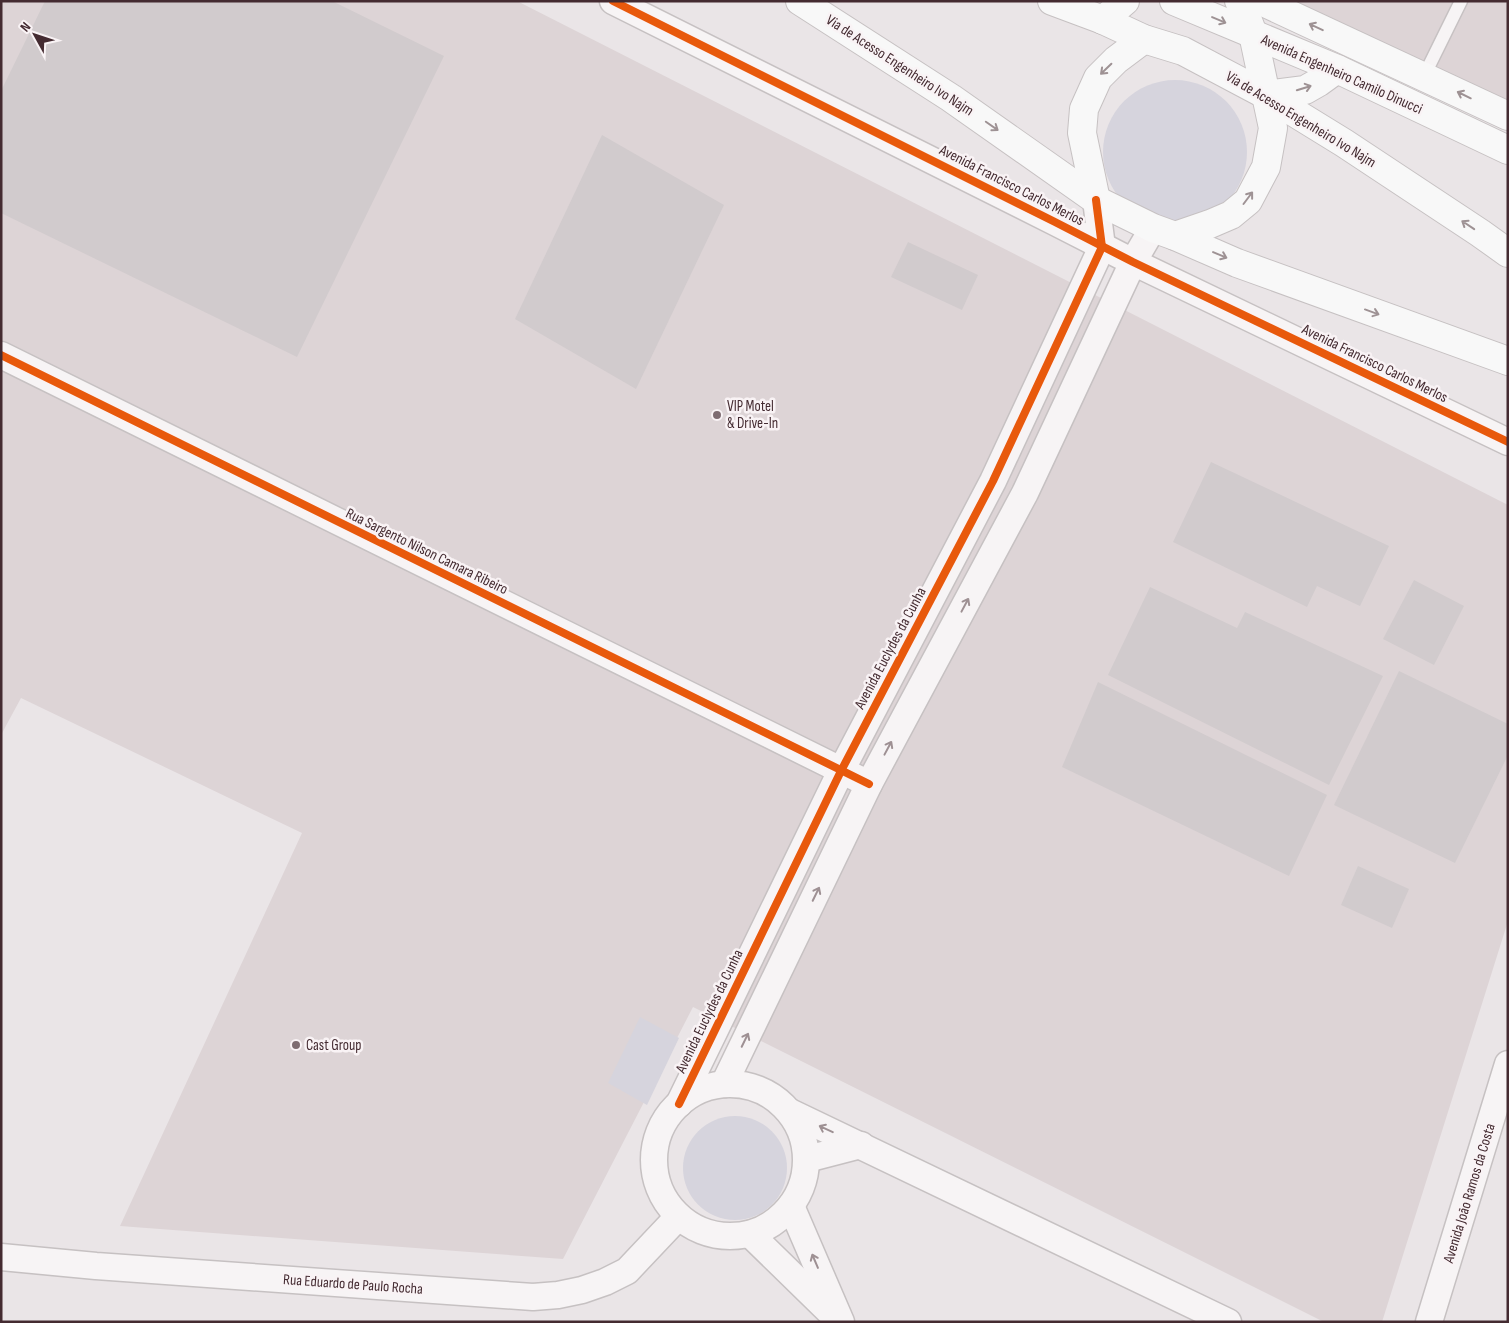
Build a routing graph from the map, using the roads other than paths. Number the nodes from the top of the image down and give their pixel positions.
1 (613, 1) edge
2 (800, 1) edge
3 (1052, 1) edge
4 (1126, 1) edge
5 (1174, 1) edge
6 (1239, 1) edge
7 (1261, 1) edge
8 (1461, 1) edge
9 (1104, 20) junction
10 (1253, 34) junction
11 (1144, 39) junction
12 (1337, 69) junction
13 (1424, 76) junction
14 (1266, 94) junction
15 (1508, 116) edge
16 (1508, 150) edge
17 (1096, 200) junction
18 (1164, 232) junction
19 (1102, 247) junction
20 (1508, 253) edge
21 (1133, 262) junction
22 (1, 355) edge
23 (1508, 361) edge
24 (1508, 442) edge
25 (993, 481) junction
26 (1025, 493) junction
27 (841, 771) junction
28 (869, 784) junction
29 (1508, 1064) edge
30 (724, 1084) junction
31 (679, 1104) junction
32 (790, 1112) junction
33 (861, 1145) junction
34 (807, 1159) junction
35 (791, 1206) junction
36 (678, 1217) junction
37 (750, 1234) junction
38 (1, 1257) edge
39 (840, 1322) edge
40 (1228, 1322) edge
41 (1430, 1322) edge

1 - 19 street, Avenida Francisco Carlos Merlos
2 -> 17 main road, Via de Acesso Engenheiro Ivo Najm
3 - 9 main road, Via de Acesso Engenheiro Ivo Najm
4 - 9 main road
5 -> 10 main road, Avenida Engenheiro Camilo Dinucci
6 - 10 main road
13 -> 7 main road, Avenida Engenheiro Camilo Dinucci
8 - 13 lane
9 - 11 main road, Via de Acesso Engenheiro Ivo Najm
10 - 12 main road, Avenida Engenheiro Camilo Dinucci
10 - 14 main road
11 - 14 main road, Via de Acesso Engenheiro Ivo Najm
11 -> 17 main road
14 -> 12 main road
12 - 16 main road, Avenida Engenheiro Camilo Dinucci
15 -> 13 main road, Avenida Engenheiro Camilo Dinucci
18 -> 14 main road
20 -> 14 main road, Via de Acesso Engenheiro Ivo Najm
17 - 18 main road, Via de Acesso Engenheiro Ivo Najm
17 - 19 street
18 - 21 street
18 -> 23 main road
19 - 21 street, Avenida Francisco Carlos Merlos
19 - 25 street, Avenida Euclydes da Cunha
21 - 24 street, Avenida Francisco Carlos Merlos
21 - 26 street
22 - 27 street, Rua Sargento Nilson Camara Ribeiro
25 - 26 street
25 - 27 street, Avenida Euclydes da Cunha
28 -> 26 street
27 - 28 street, Rua Sargento Nilson Camara Ribeiro
27 - 31 street, Avenida Euclydes da Cunha
30 -> 28 street
29 - 41 street, Avenida João Ramos da Costa
30 - 31 street
30 - 32 street
31 - 36 street
33 -> 32 street
32 - 34 street
33 - 34 street
33 - 40 street
34 - 35 street
35 - 37 street
39 -> 35 street
36 - 37 street
36 - 38 street, Rua Eduardo de Paulo Rocha
37 - 39 street

